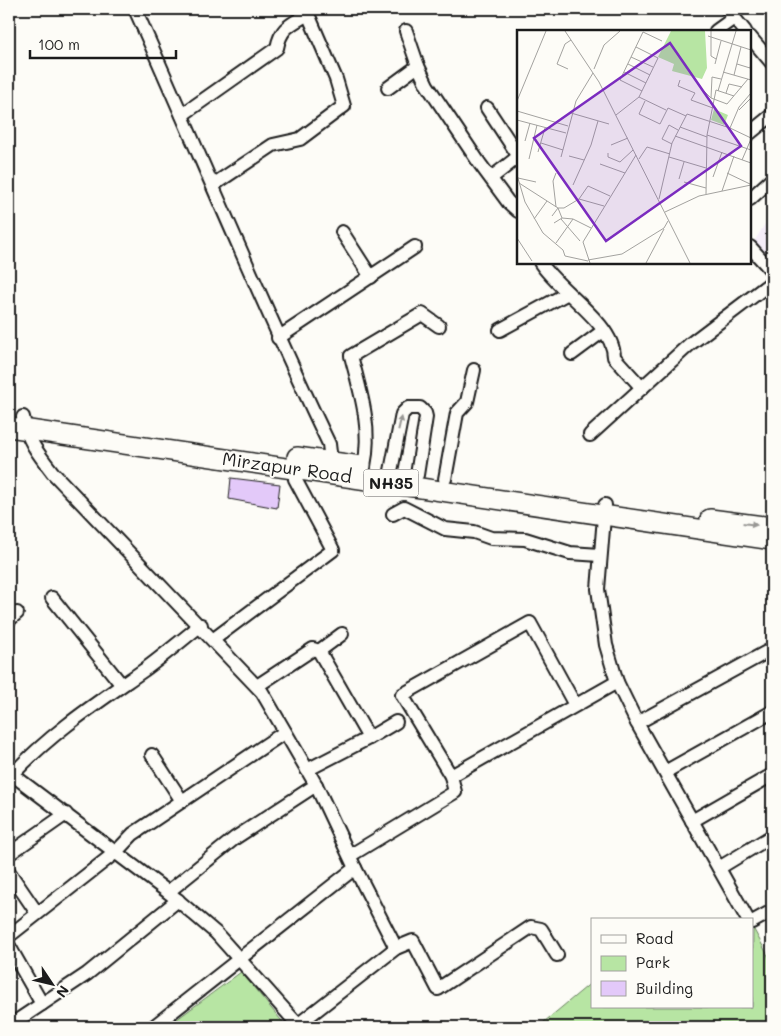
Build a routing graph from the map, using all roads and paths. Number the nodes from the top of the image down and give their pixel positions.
1 (135, 9) edge
2 (308, 12) edge
3 (730, 13) edge
4 (717, 30) edge
5 (744, 30) edge
6 (406, 31) dead end
7 (751, 37) edge
8 (772, 63) edge
9 (418, 66) junction
10 (388, 88) dead end
11 (488, 108) dead end
12 (182, 115) junction
13 (772, 115) edge
14 (751, 132) edge
15 (517, 154) edge
16 (517, 157) edge
17 (491, 178) junction
18 (772, 179) edge
19 (213, 185) junction
20 (751, 198) edge
21 (517, 210) edge
22 (342, 232) dead end
23 (415, 247) dead end
24 (751, 247) edge
25 (541, 264) edge
26 (772, 270) edge
27 (372, 277) junction
28 (772, 282) edge
29 (568, 294) junction
30 (438, 326) dead end
31 (500, 330) dead end
32 (603, 331) junction
33 (278, 338) junction
34 (572, 354) dead end
35 (474, 370) dead end
36 (642, 388) junction
37 (16, 422) edge
38 (590, 434) dead end
39 (331, 461) junction
40 (297, 463) junction
41 (364, 466) junction
42 (391, 470) junction
43 (417, 475) junction
44 (445, 479) junction
45 (604, 510) junction
46 (392, 514) dead end
47 (772, 527) edge
48 (772, 540) edge
49 (600, 555) junction
50 (52, 598) dead end
51 (201, 625) junction
52 (342, 634) dead end
53 (214, 639) junction
54 (772, 649) edge
55 (319, 651) junction
56 (617, 682) junction
57 (121, 684) junction
58 (257, 686) junction
59 (576, 705) junction
60 (772, 712) edge
61 (396, 722) dead end
62 (637, 723) junction
63 (285, 732) junction
64 (369, 738) junction
65 (152, 755) dead end
66 (307, 770) junction
67 (664, 772) junction
68 (11, 773) edge
69 (772, 775) edge
70 (451, 776) junction
71 (316, 785) junction
72 (182, 801) junction
73 (66, 814) junction
74 (692, 821) junction
75 (772, 836) edge
76 (116, 852) junction
77 (9, 854) edge
78 (351, 856) junction
79 (355, 868) junction
80 (718, 868) junction
81 (9, 872) edge
82 (173, 896) junction
83 (772, 911) edge
84 (37, 913) junction
85 (747, 918) edge
86 (754, 921) edge
87 (9, 936) edge
88 (9, 946) edge
89 (396, 948) junction
90 (558, 955) dead end
91 (241, 959) junction
92 (42, 1004) junction
93 (9, 1026) edge
94 (153, 1027) edge
95 (298, 1027) edge

1 - 12 street
2 - 12 street
2 - 19 street
3 - 4 street
3 - 5 street
6 - 9 street
7 - 8 street
9 - 10 street
9 - 17 street
11 - 15 street
12 - 19 street
13 - 14 street
16 - 17 street
17 - 21 street
18 - 20 street
19 - 33 street
22 - 27 street
23 - 27 street
24 - 26 street
25 - 29 street
27 - 33 street
28 - 36 street
29 - 31 street
29 - 32 street
30 - 41 street
32 - 34 street
32 - 36 street
33 - 39 street
35 - 44 street
36 - 38 street
37 - 40 highway, Mirzapur Road / NH35
37 - 51 street
39 - 40 highway, Mirzapur Road / NH35
39 - 41 highway, Mirzapur Road / NH35
40 - 45 highway, Mirzapur Road / NH35
40 - 53 street
41 - 42 highway, Mirzapur Road / NH35
42 - 43 highway, Mirzapur Road / NH35
42 -> 43 street
43 - 44 highway, Mirzapur Road / NH35
44 - 45 highway, Mirzapur Road / NH35
45 -> 47 highway, Mirzapur Road / NH35
45 - 48 highway, Mirzapur Road / NH35
45 - 49 street
46 - 49 street
49 - 56 street
50 - 57 street
51 - 53 street
51 - 57 street
52 - 55 street
53 - 58 street
54 - 62 street
55 - 58 street
55 - 64 street
56 - 59 street
56 - 62 street
57 - 68 street
58 - 63 street
59 - 70 street
59 - 70 street
60 - 67 street
61 - 64 street
62 - 67 street
63 - 66 street
63 - 72 street
64 - 66 street
65 - 72 street
66 - 71 street
67 - 74 street
68 - 73 street
69 - 74 street
70 - 78 street
71 - 78 street
71 - 82 street
72 - 76 street
73 - 76 street
73 - 77 street
74 - 80 street
75 - 80 street
76 - 82 street
76 - 84 street
78 - 79 street
79 - 89 street
79 - 91 street
80 - 85 street
81 - 84 street
82 - 91 street
82 - 92 street
83 - 86 street
84 - 87 street
88 - 92 street
89 - 90 street
89 - 95 street
91 - 94 street
91 - 95 street
92 - 93 street

